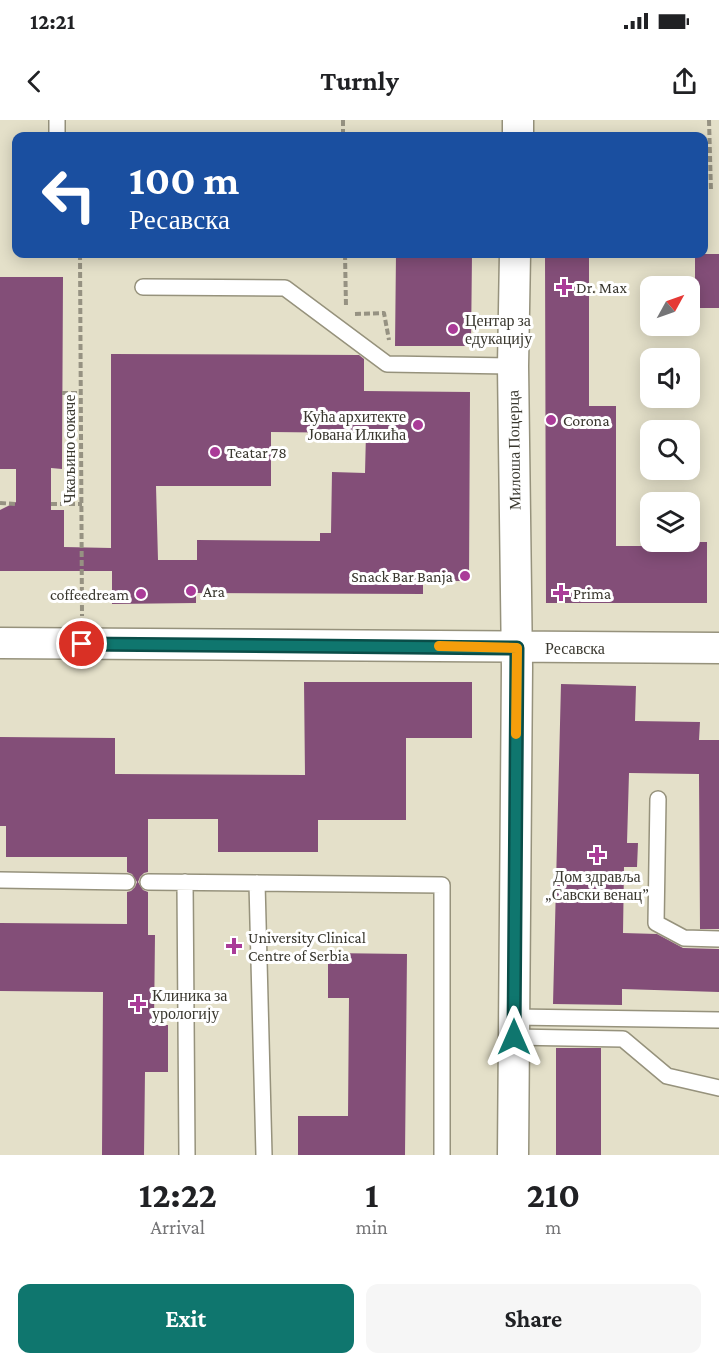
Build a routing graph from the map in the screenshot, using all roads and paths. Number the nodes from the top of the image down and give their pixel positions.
1 (709, 120) edge
2 (711, 191) dead end
3 (80, 258) edge
4 (345, 258) edge
5 (515, 258) edge
6 (143, 287) dead end
7 (390, 345) dead end
8 (513, 366) junction
9 (62, 393) dead end
10 (81, 393) junction
11 (0, 503) edge
12 (16, 504) dead end
13 (51, 504) dead end
14 (82, 504) junction
15 (0, 643) edge
16 (82, 644) junction
17 (517, 648) junction
18 (719, 648) edge
19 (658, 799) dead end
20 (0, 880) edge
21 (127, 882) dead end
22 (148, 882) dead end
23 (185, 882) junction
24 (257, 883) junction
25 (719, 939) edge
26 (719, 1020) edge
27 (514, 1027) junction
28 (719, 1088) edge
29 (187, 1155) edge
30 (264, 1155) edge
31 (442, 1155) edge
32 (513, 1155) edge

1 - 2 path
3 - 10 path, Чкаљино сокаче
4 - 7 path
5 - 8 street, Милоша Поцерца
6 - 8 lane
8 - 17 street, Милоша Поцерца
9 - 10 path
10 - 14 path, Чкаљино сокаче
11 - 12 path
13 - 14 path
14 - 16 path, Чкаљино сокаче
15 - 16 street, Ресавска
16 - 17 street, Ресавска
17 - 18 street, Ресавска
17 - 27 street, Милоша Поцерца
19 - 25 lane
20 - 21 lane
22 - 23 lane
23 - 24 lane
23 - 29 lane
24 - 30 lane
24 - 31 lane
26 - 27 lane
27 - 28 lane
27 - 32 street, Милоша Поцерца

